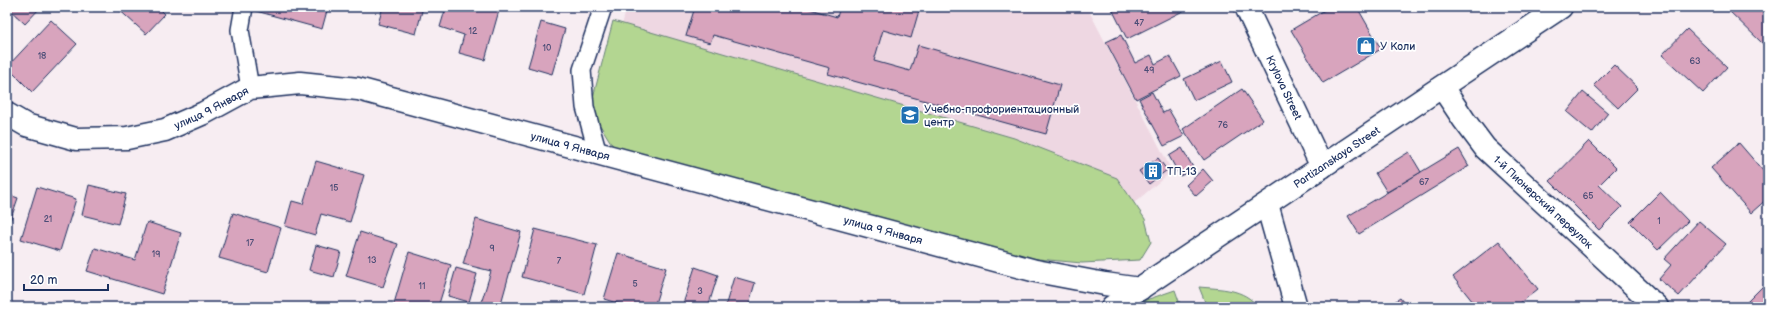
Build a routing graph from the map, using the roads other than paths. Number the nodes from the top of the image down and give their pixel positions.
1 (244, 7) edge
2 (603, 7) edge
3 (1246, 7) edge
4 (1561, 7) edge
5 (1442, 87) junction
6 (250, 88) junction
7 (7, 114) edge
8 (598, 154) junction
9 (1322, 167) junction
10 (1267, 204) junction
11 (1140, 289) junction
12 (1112, 307) edge
13 (1296, 307) edge
14 (1657, 307) edge

1 - 6 lane
2 - 8 lane
3 - 9 street, Krylova Street
4 - 5 street, Partizanskaya Street
5 - 9 street, Partizanskaya Street
5 - 14 street, 1-й Пионерский переулок
6 - 7 street, улица 9 Января
6 - 8 street, улица 9 Января
8 - 11 street, улица 9 Января
9 - 10 street, Partizanskaya Street
10 - 11 street, Partizanskaya Street
10 - 13 street
11 - 12 street, Partizanskaya Street

